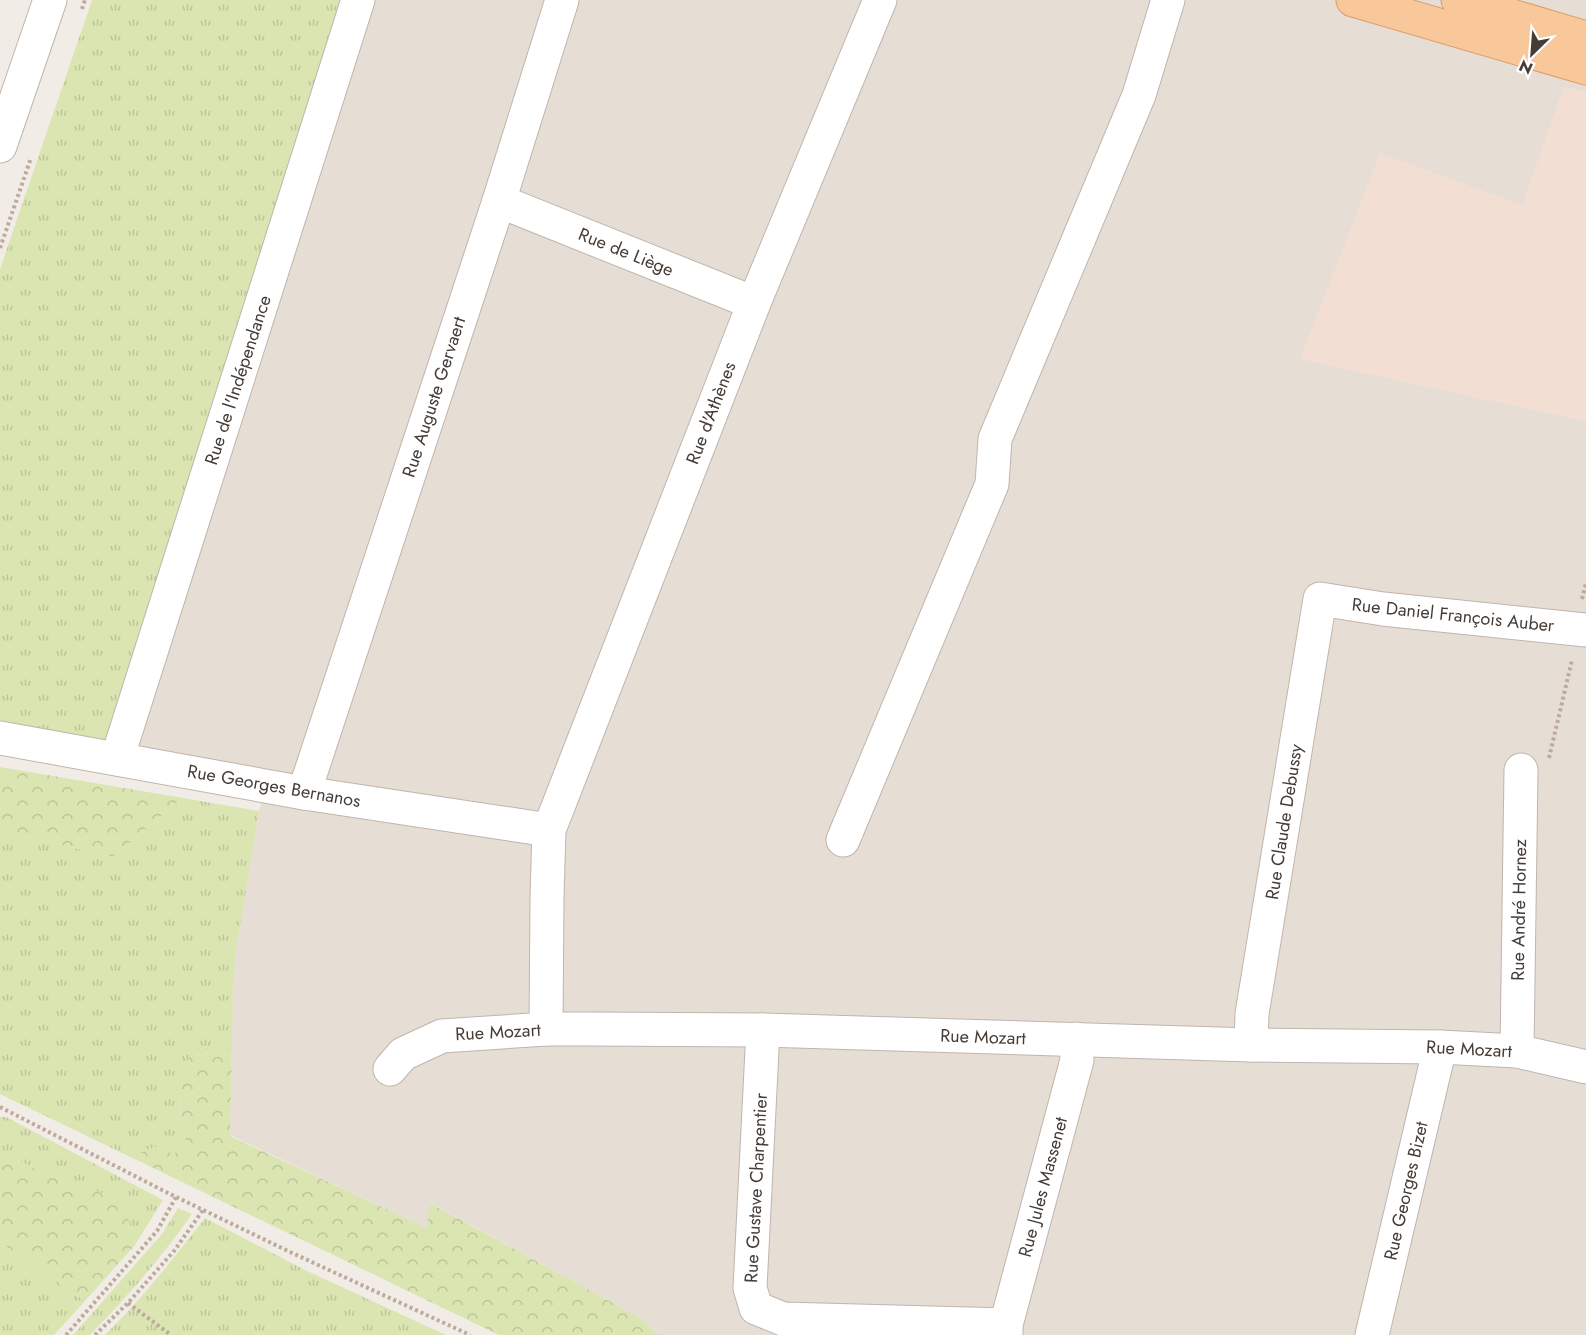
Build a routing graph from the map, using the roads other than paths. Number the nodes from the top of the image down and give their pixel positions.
1 (50, 0) edge
2 (358, 0) edge
3 (562, 0) edge
4 (880, 0) edge
5 (1168, 0) edge
6 (1353, 0) edge
7 (1404, 0) edge
8 (1458, 0) edge
9 (1586, 39) edge
10 (1586, 44) edge
11 (1586, 68) edge
12 (0, 146) edge
13 (499, 201) junction
14 (754, 303) junction
15 (1320, 599) joint
16 (1580, 630) edge
17 (0, 738) edge
18 (117, 759) junction
19 (1521, 770) road end
20 (304, 793) junction
21 (549, 830) junction
22 (843, 840) dead end
23 (546, 1029) junction
24 (763, 1030) junction
25 (1076, 1039) junction
26 (1251, 1045) junction
27 (1440, 1047) junction
28 (1517, 1051) junction
29 (1586, 1067) edge
30 (390, 1068) dead end
31 (1006, 1330) edge
32 (1372, 1335) edge

1 - 12 street
2 - 18 street, Rue de l'Indépendance
3 - 13 street, Rue Auguste Gervaert
4 - 14 street, Rue d'Athènes
5 - 22 street
6 - 11 main road
7 - 10 street
8 - 9 main road
13 - 14 street, Rue de Liège
13 - 20 street, Rue Auguste Gervaert
14 - 21 street, Rue d'Athènes
15 - 16 street, Rue Daniel François Auber
15 - 26 street, Rue Claude Debussy
17 - 18 street, Rue Georges Bernanos
18 - 20 street, Rue Georges Bernanos
19 - 28 street, Rue André Hornez
20 - 21 street, Rue Georges Bernanos
21 - 23 street, Rue d'Athènes
23 - 24 street, Rue Mozart
23 - 30 street, Rue Mozart
24 - 25 street, Rue Mozart
24 - 31 street, Rue Gustave Charpentier
25 - 26 street, Rue Mozart
25 - 31 street, Rue Jules Massenet
26 - 27 street, Rue Mozart
27 - 28 street, Rue Mozart
27 - 32 street, Rue Georges Bizet
28 - 29 street, Rue Mozart

